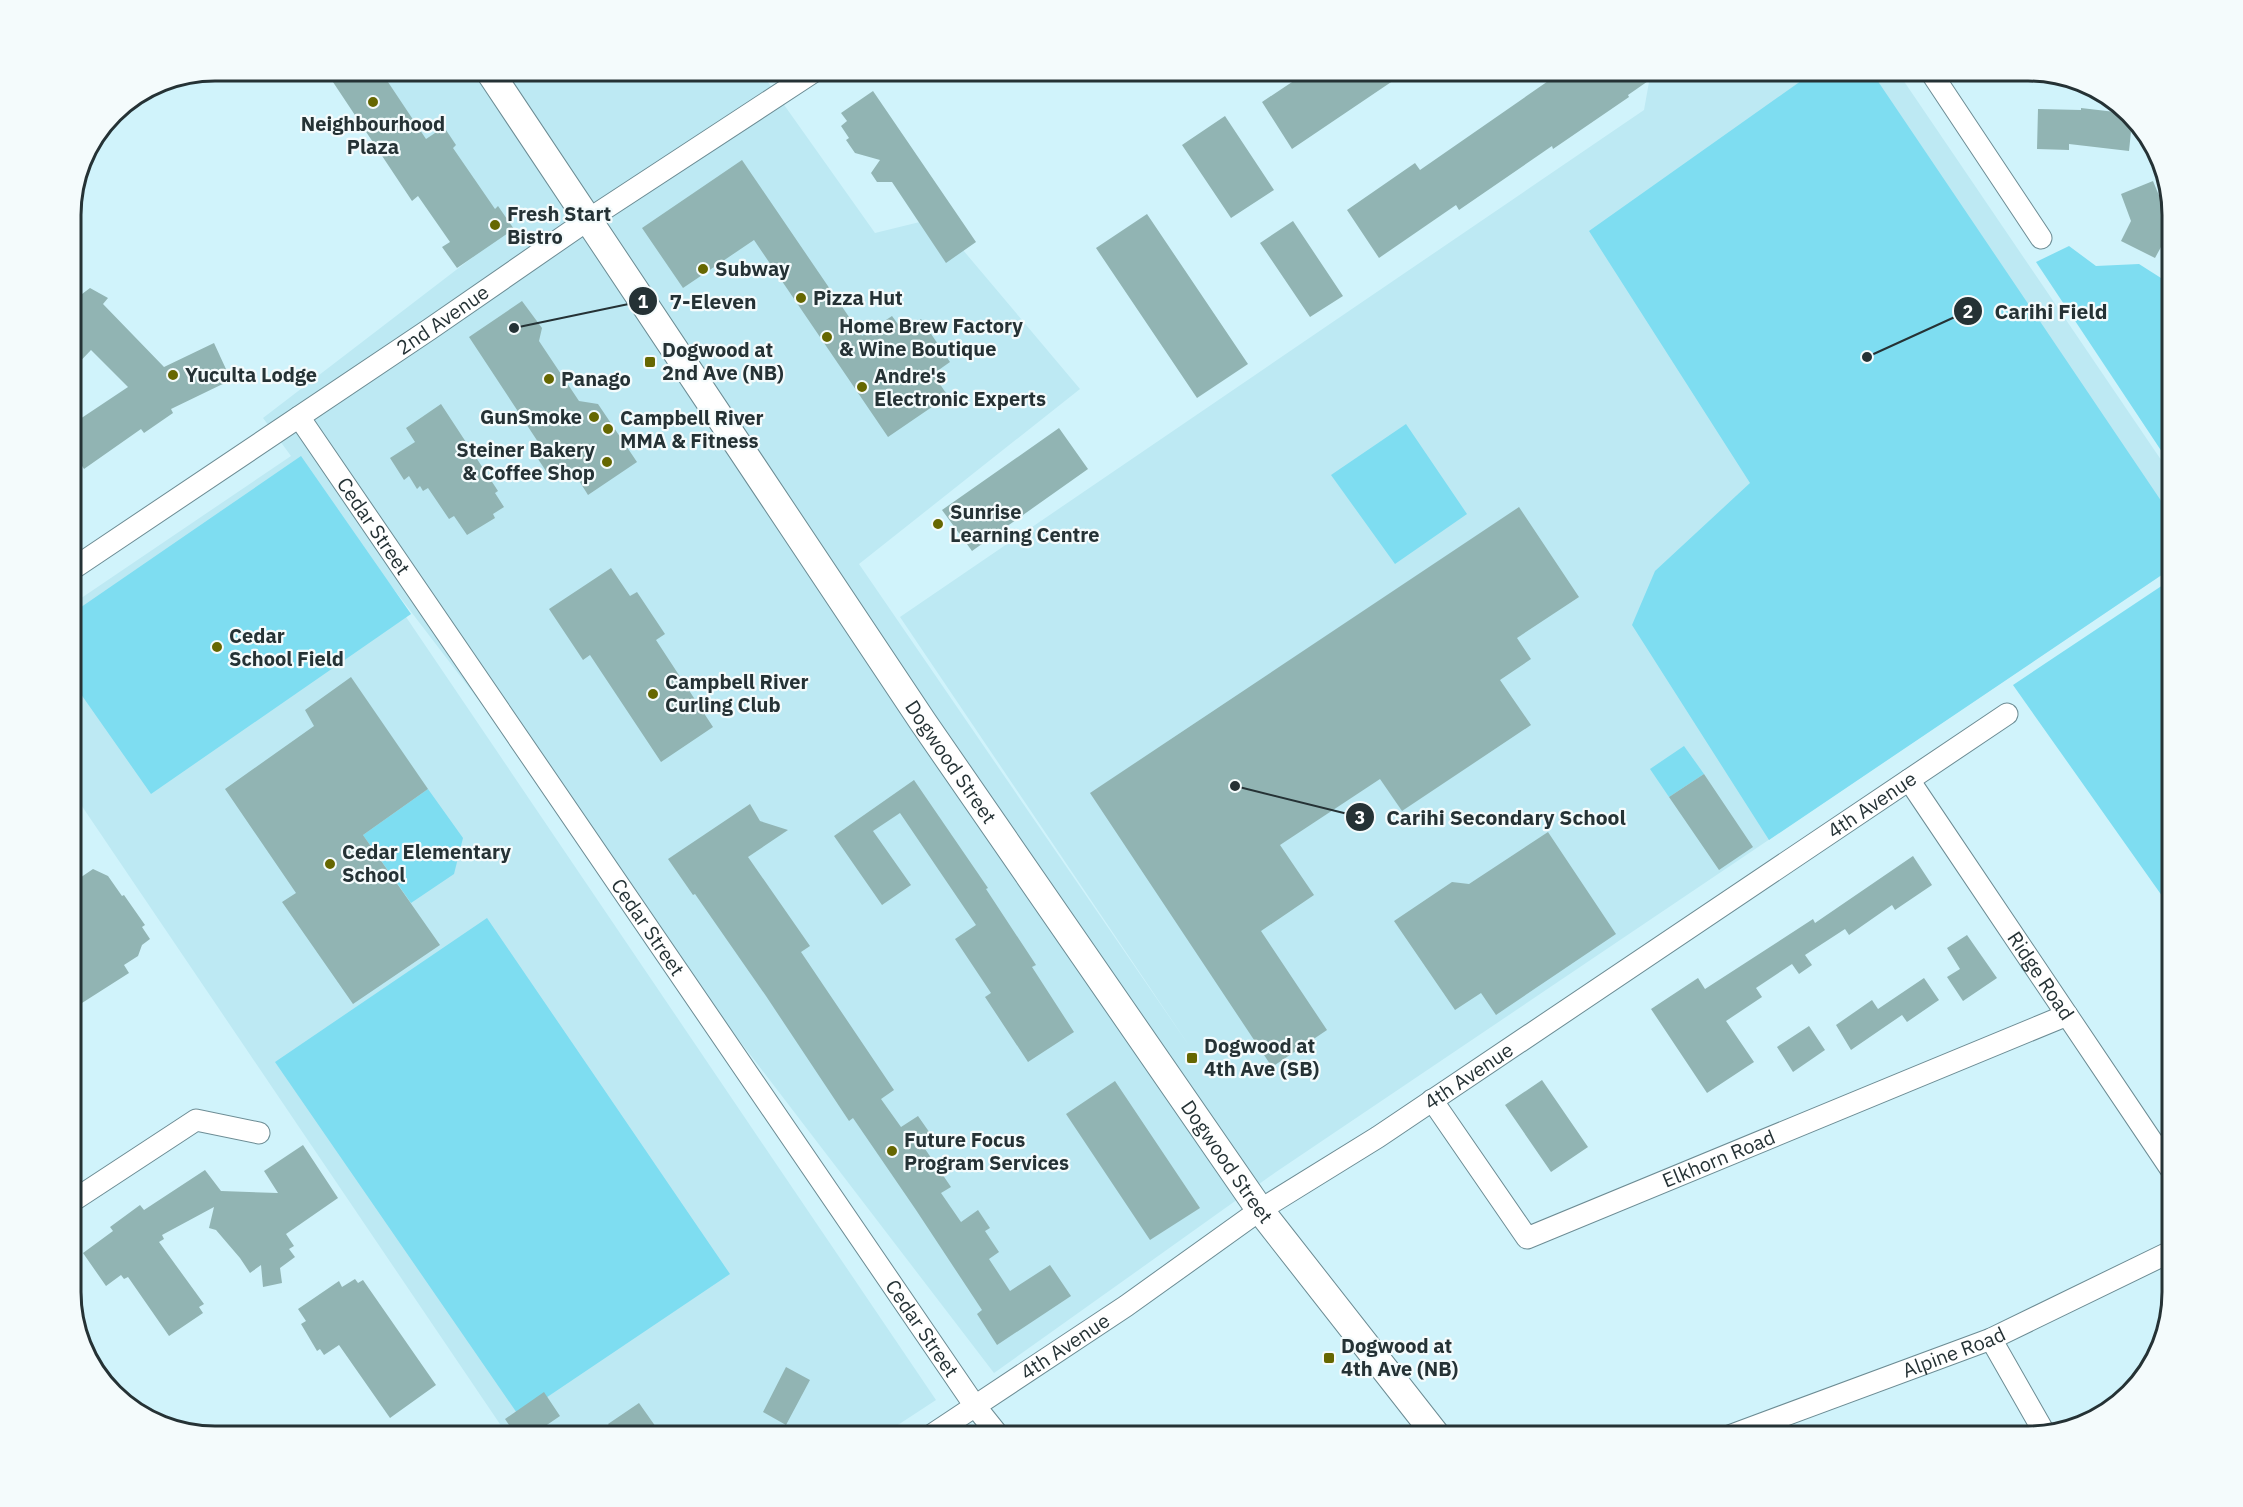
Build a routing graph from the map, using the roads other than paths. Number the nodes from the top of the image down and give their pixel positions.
1 (496, 81) edge
2 (798, 81) edge
3 (1936, 81) edge
4 (589, 219) junction
5 (2041, 238) dead end
6 (299, 417) junction
7 (81, 563) edge
8 (2007, 714) dead end
9 (1909, 780) junction
10 (2067, 1015) junction
11 (1432, 1100) junction
12 (259, 1133) dead end
13 (2162, 1156) edge
14 (81, 1195) edge
15 (1260, 1210) junction
16 (2162, 1256) edge
17 (1991, 1339) junction
18 (975, 1406) junction
19 (2040, 1425) edge
20 (946, 1426) edge
21 (990, 1426) edge
22 (1428, 1426) edge
23 (1758, 1426) edge

1 - 4 main road, Dogwood Street
2 - 4 street, 2nd Avenue
3 - 5 street
4 - 6 street, 2nd Avenue
4 - 15 main road, Dogwood Street
6 - 7 street, 2nd Avenue
6 - 18 street, Cedar Street
8 - 9 street, 4th Avenue
9 - 10 street, Ridge Road
9 - 11 street, 4th Avenue
10 - 11 street, Elkhorn Road
10 - 13 street, Ridge Road
11 - 15 street, 4th Avenue
12 - 14 street
15 - 18 street, 4th Avenue
15 - 22 main road, Dogwood Street
16 - 17 street, Alpine Road
17 - 19 street
17 - 23 street, Alpine Road
18 - 20 street, 4th Avenue
18 - 21 street, Cedar Street

